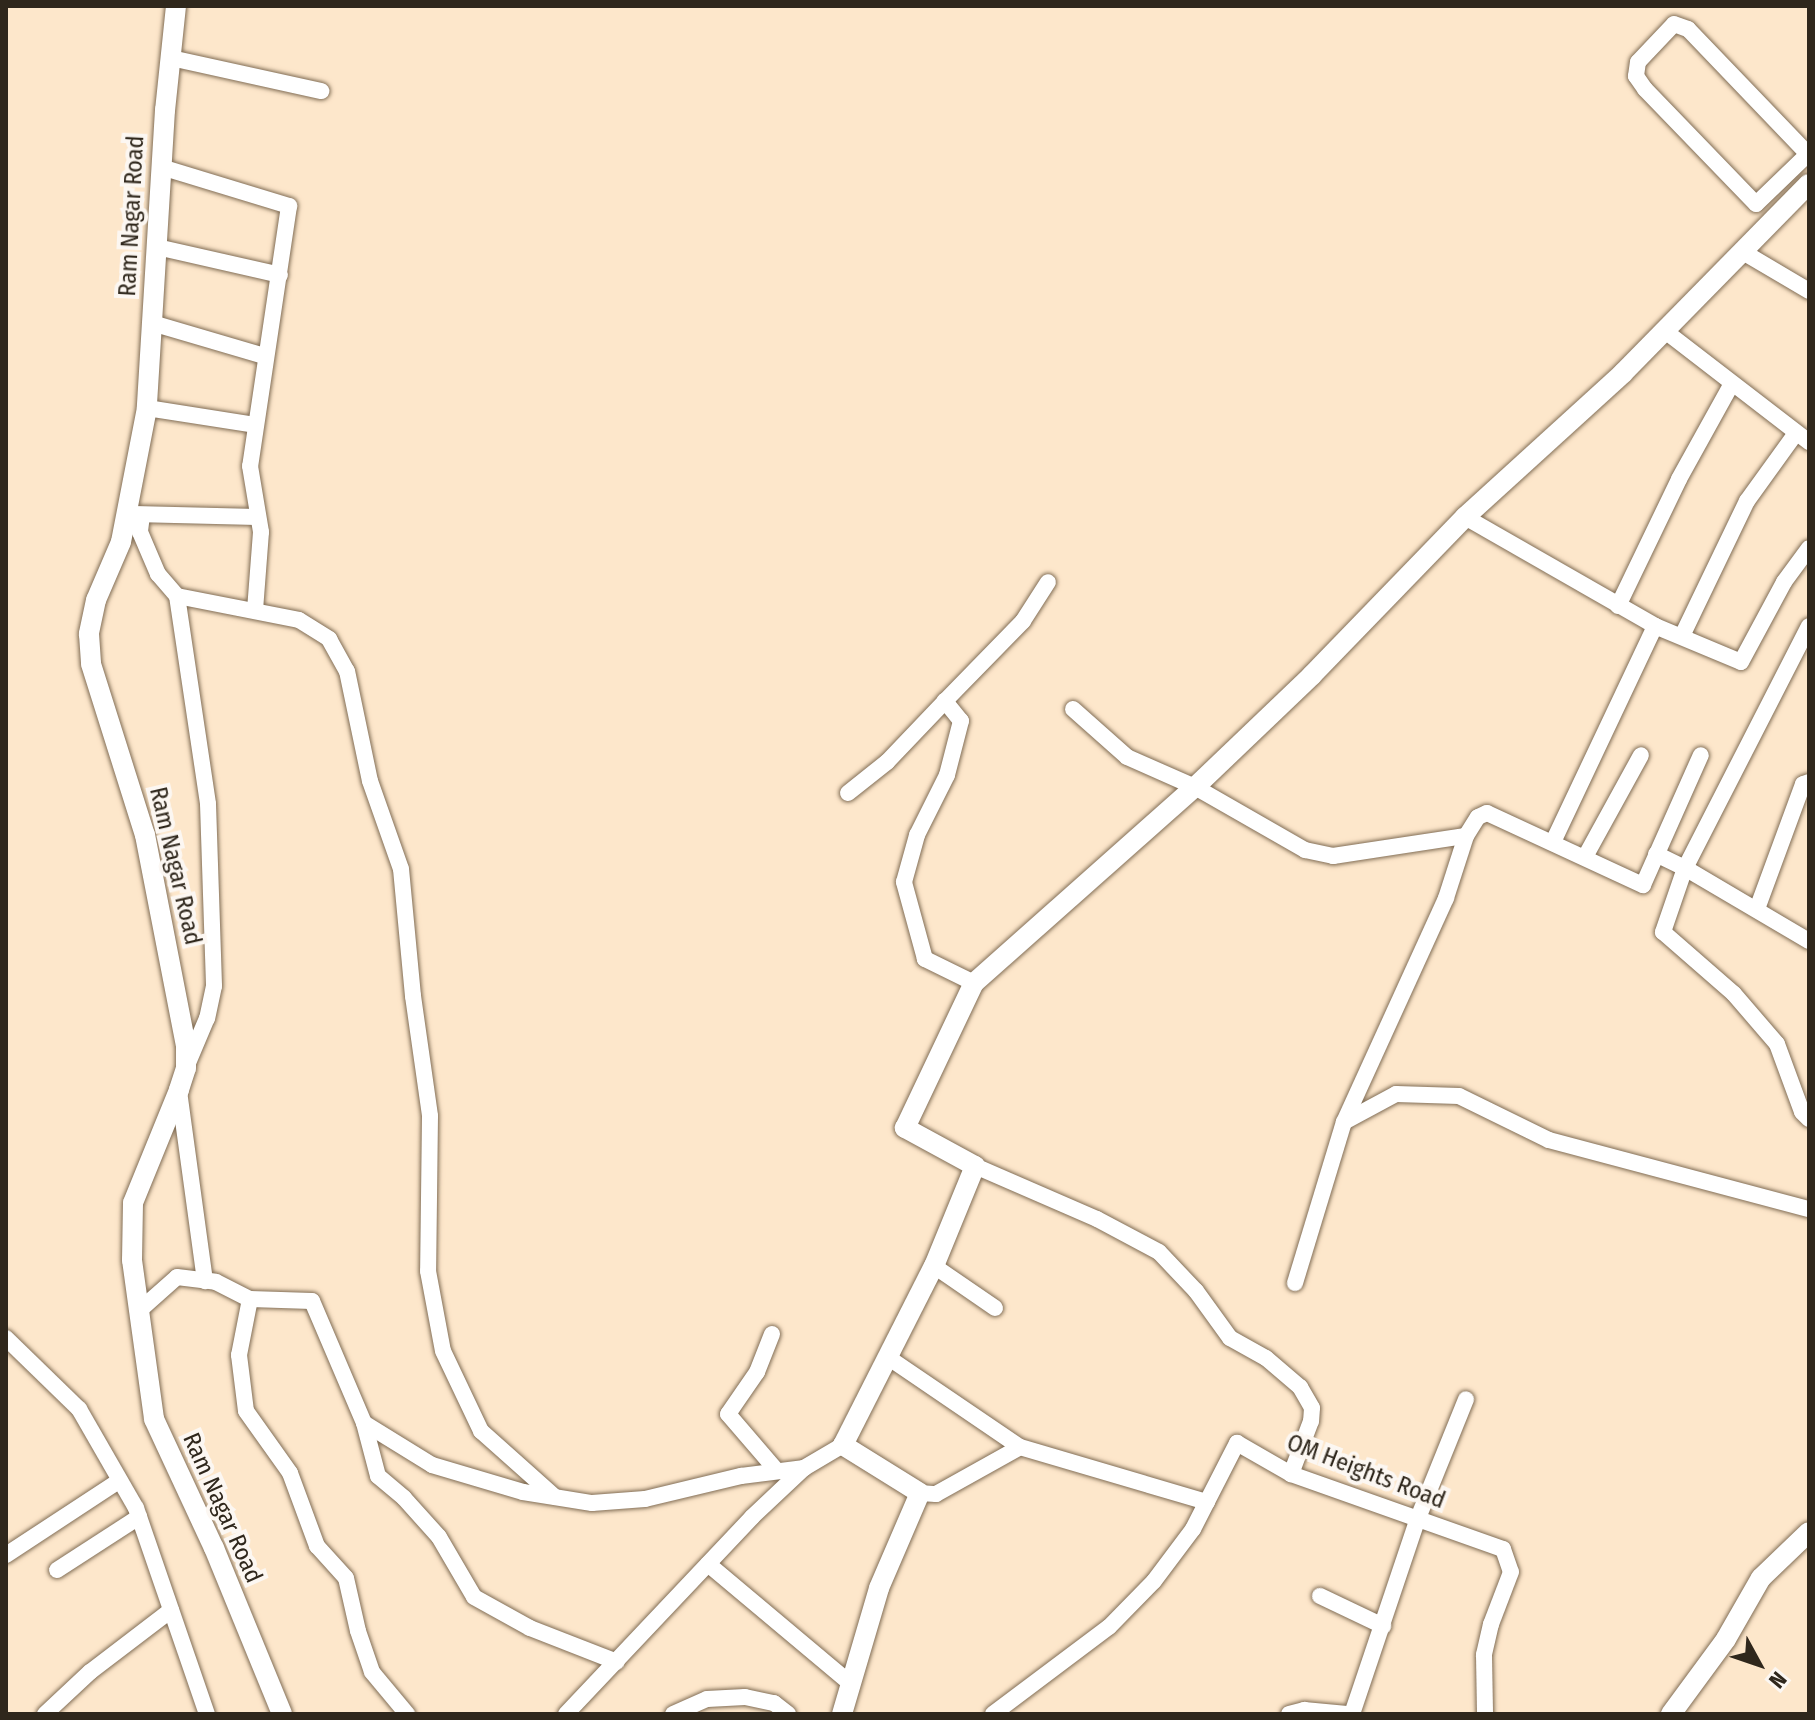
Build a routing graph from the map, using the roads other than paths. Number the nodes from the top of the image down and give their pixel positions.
1 (176, 6) edge
2 (171, 58) junction
3 (321, 91) dead end
4 (1808, 155) edge
5 (161, 167) junction
6 (1809, 184) edge
7 (157, 247) junction
8 (1743, 252) junction
9 (280, 275) junction
10 (1809, 291) edge
11 (152, 323) junction
12 (1665, 331) junction
13 (264, 356) junction
14 (1731, 385) junction
15 (147, 408) junction
16 (255, 425) junction
17 (1803, 438) edge
18 (135, 514) junction
19 (257, 517) junction
20 (1465, 517) junction
21 (1809, 548) edge
22 (1048, 582) dead end
23 (177, 596) junction
24 (1618, 606) junction
25 (255, 610) junction
26 (1655, 626) junction
27 (1809, 626) edge
28 (1682, 636) junction
29 (945, 701) junction
30 (1073, 709) dead end
31 (1641, 755) dead end
32 (1701, 755) dead end
33 (1809, 782) edge
34 (1195, 787) junction
35 (848, 793) dead end
36 (1466, 836) junction
37 (1553, 842) junction
38 (1656, 854) junction
39 (1585, 857) junction
40 (1685, 868) junction
41 (1757, 909) junction
42 (1809, 941) edge
43 (974, 983) junction
44 (186, 1068) junction
45 (179, 1090) junction
46 (1809, 1119) edge
47 (1344, 1122) junction
48 (975, 1166) junction
49 (1809, 1209) edge
50 (934, 1266) junction
51 (205, 1281) junction
52 (1295, 1283) dead end
53 (250, 1299) junction
54 (995, 1308) dead end
55 (141, 1309) junction
56 (772, 1334) dead end
57 (6, 1338) edge
58 (889, 1358) junction
59 (1466, 1399) dead end
60 (364, 1423) junction
61 (843, 1445) junction
62 (1020, 1447) junction
63 (804, 1468) junction
64 (777, 1471) junction
65 (1291, 1474) junction
66 (120, 1480) junction
67 (920, 1493) junction
68 (555, 1497) junction
69 (1207, 1502) junction
70 (139, 1517) junction
71 (1418, 1518) junction
72 (1809, 1532) edge
73 (6, 1555) edge
74 (708, 1564) junction
75 (57, 1570) dead end
76 (1320, 1596) dead end
77 (171, 1610) junction
78 (1383, 1626) junction
79 (617, 1662) junction
80 (850, 1683) junction
81 (45, 1714) edge
82 (207, 1714) edge
83 (282, 1714) edge
84 (407, 1714) edge
85 (566, 1714) edge
86 (673, 1714) edge
87 (788, 1714) edge
88 (842, 1714) edge
89 (993, 1714) edge
90 (1289, 1714) edge
91 (1349, 1714) edge
92 (1485, 1714) edge
93 (1671, 1714) edge

1 - 2 street, Ram Nagar Road
2 - 3 street
2 - 5 street, Ram Nagar Road
4 - 4 street
5 - 7 street, Ram Nagar Road
5 - 9 street
6 - 8 street
7 - 9 street
7 - 11 street, Ram Nagar Road
8 - 10 street
8 - 12 street
9 - 13 street
11 - 13 street
11 - 15 street, Ram Nagar Road
12 - 14 street
12 - 20 street
13 - 16 street
14 - 17 street
14 - 24 street
15 - 16 street
15 - 18 street, Ram Nagar Road
16 - 19 street
17 - 28 street
18 - 19 street
18 - 23 street
18 - 44 street, Ram Nagar Road
19 - 25 street
20 - 24 street
20 - 34 street
21 - 28 street
22 - 29 street
23 - 25 street
23 - 44 street
24 - 26 street
25 - 68 street
26 - 28 street
26 - 37 street
27 - 40 street
29 - 35 street
29 - 43 street
30 - 34 street
31 - 39 street
32 - 38 street
33 - 41 street
34 - 36 street
34 - 43 street
36 - 37 street
36 - 47 street
37 - 39 street
38 - 39 street
38 - 40 street
40 - 41 street
40 - 46 street
41 - 42 street
43 - 48 street
44 - 45 street, Ram Nagar Road
45 - 51 street
45 - 55 street, Ram Nagar Road
47 - 49 street
47 - 52 street
48 - 50 street
48 - 65 street
50 - 54 street
50 - 58 street
51 - 53 street
51 - 55 street
53 - 60 street
53 - 84 street
55 - 83 street, Ram Nagar Road
56 - 64 street
57 - 66 street
58 - 61 street
58 - 62 street
59 - 71 street
60 - 68 street
60 - 79 street
61 - 63 street
61 - 67 street
62 - 67 street
62 - 69 street
63 - 64 street
63 - 74 street
64 - 68 street
65 - 69 street, OM Heights Road
65 - 71 street, OM Heights Road
66 - 70 street
66 - 73 street
67 - 80 street
69 - 89 street, OM Heights Road
70 - 75 street
70 - 77 street
71 - 78 street
71 - 92 street, OM Heights Road
72 - 93 street
74 - 79 street
74 - 80 street
76 - 78 street
77 - 81 street
77 - 82 street
78 - 91 street
79 - 85 street
80 - 88 street
86 - 87 street
90 - 91 street

